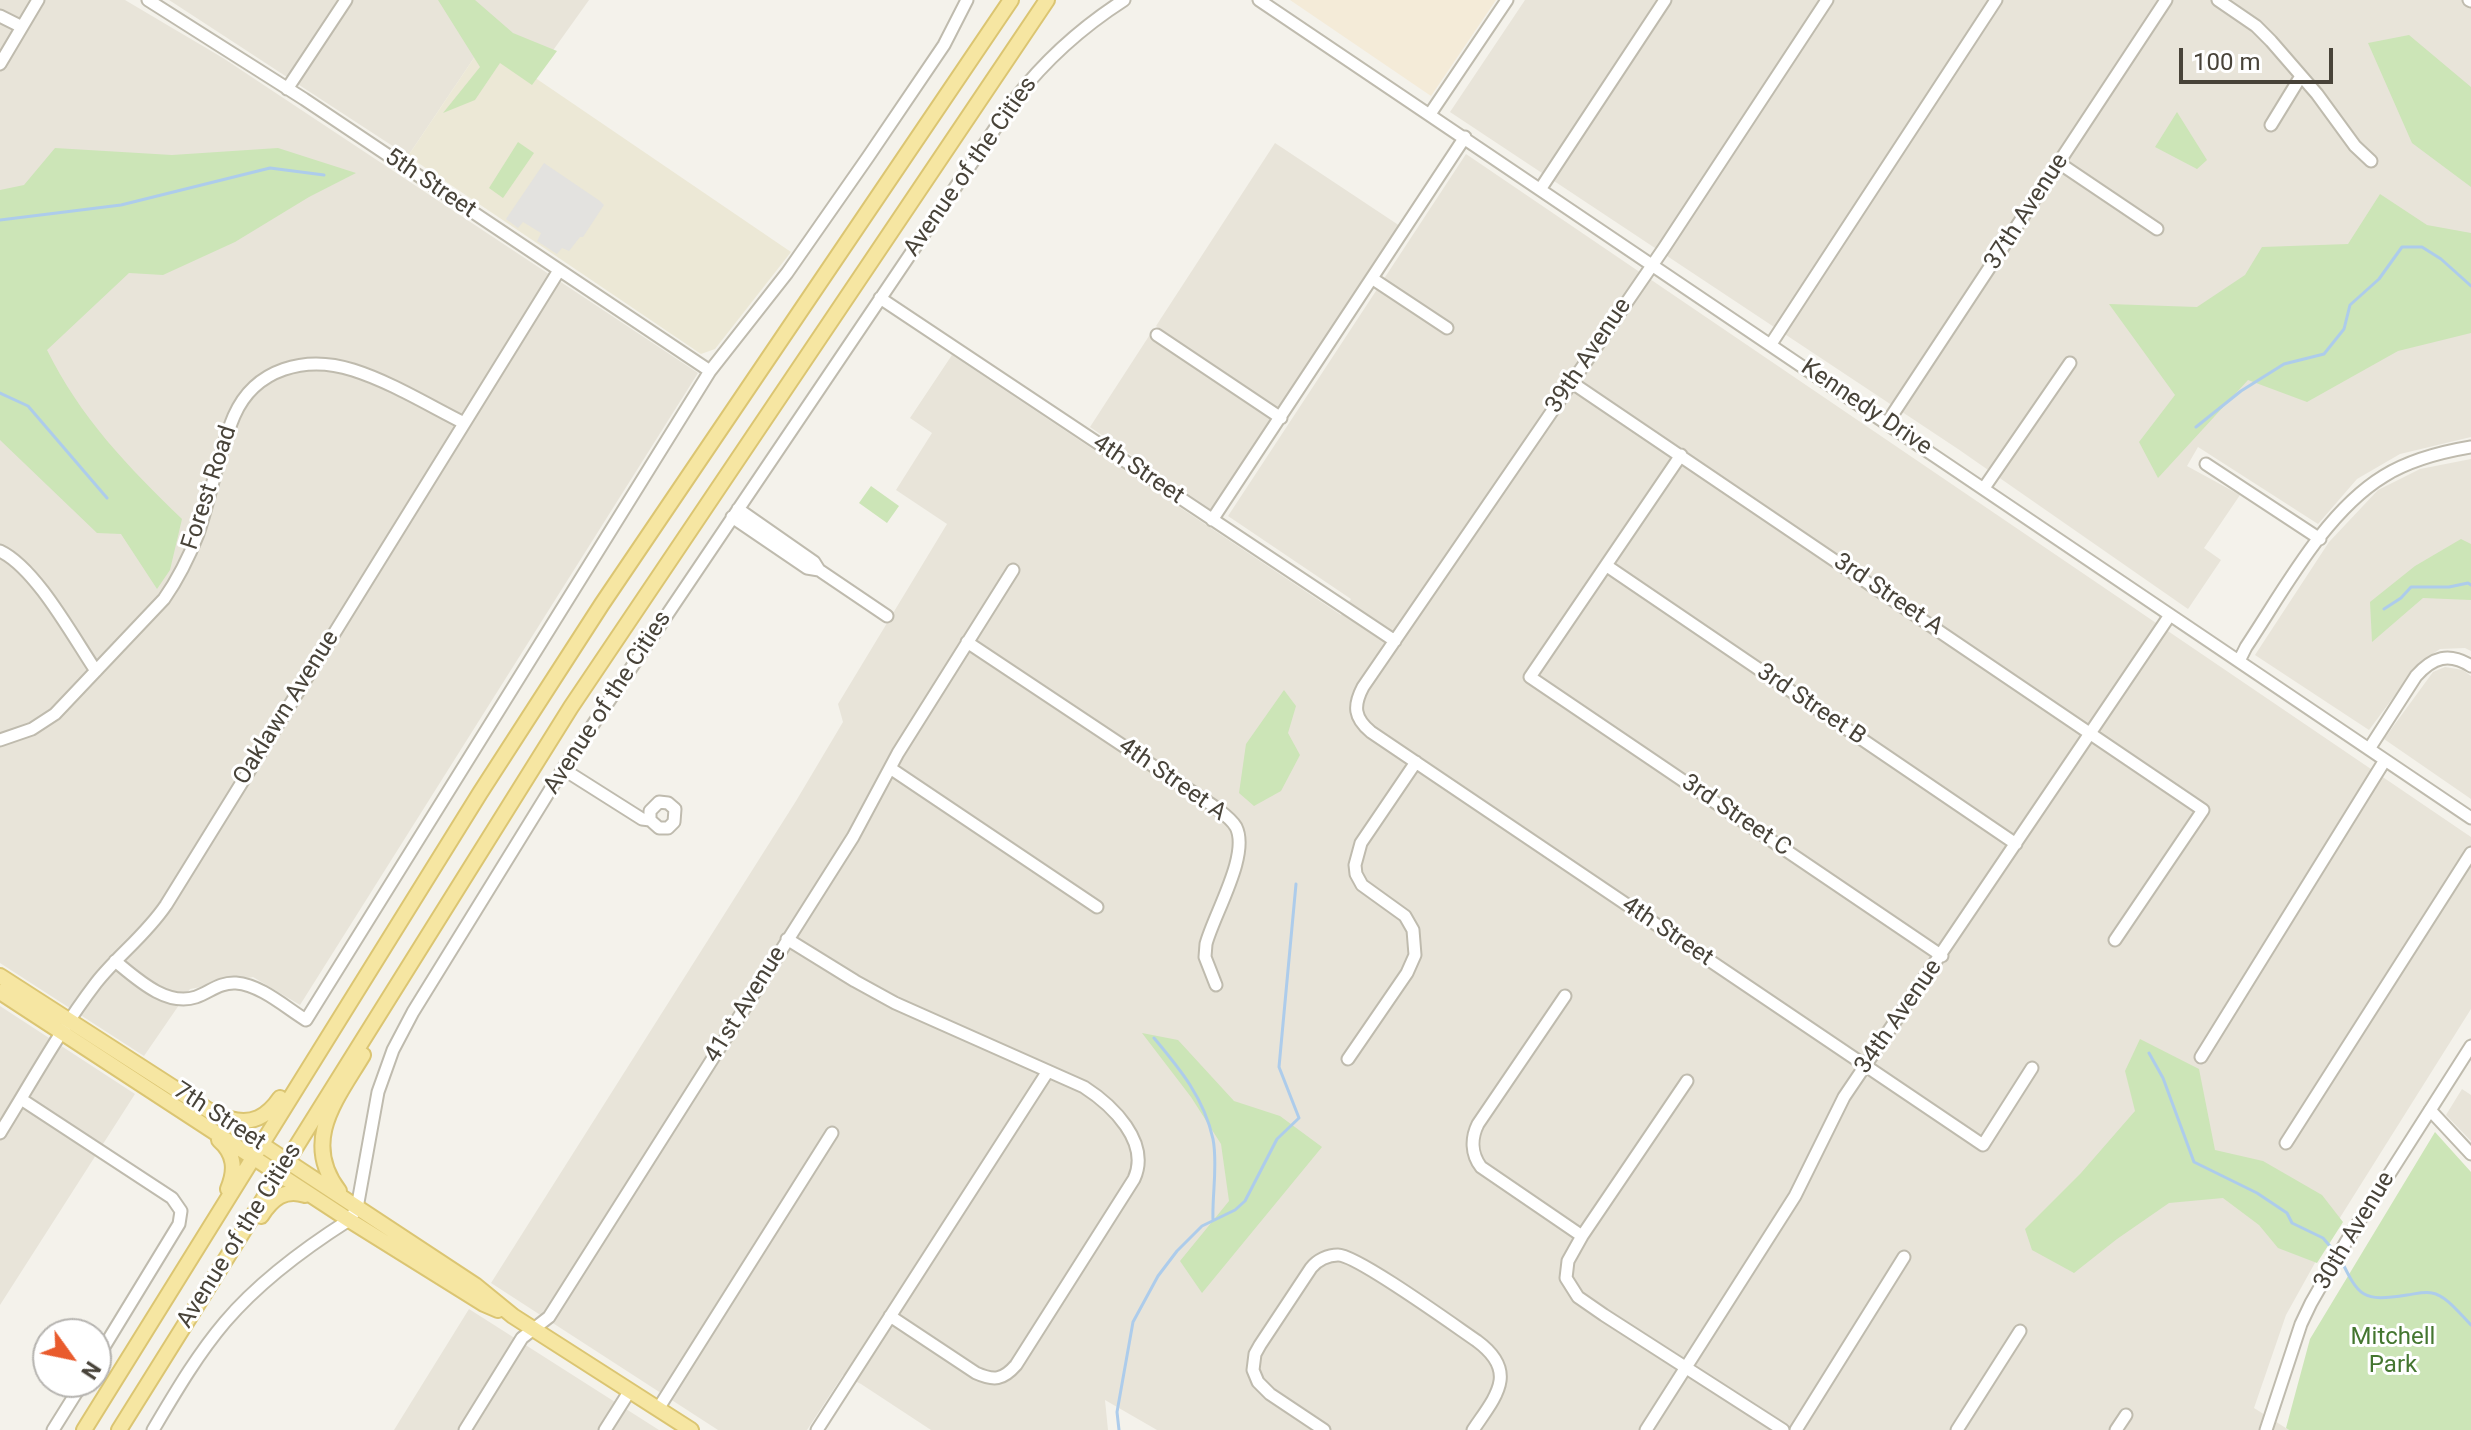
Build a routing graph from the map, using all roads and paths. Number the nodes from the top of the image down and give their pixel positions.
1 (38, 0) edge
2 (346, 0) edge
3 (967, 0) edge
4 (1011, 0) edge
5 (1047, 0) edge
6 (1057, 0) edge
7 (1124, 0) edge
8 (1259, 0) edge
9 (1507, 0) edge
10 (1665, 0) edge
11 (1827, 0) edge
12 (1996, 0) edge
13 (2166, 0) edge
14 (2218, 0) edge
15 (155, 2) edge
16 (0, 16) edge
17 (22, 27) junction
18 (0, 64) edge
19 (2301, 76) junction
20 (287, 89) junction
21 (1430, 114) junction
22 (968, 118) junction
23 (2271, 125) dead end
24 (1465, 137) junction
25 (2371, 161) dead end
26 (2059, 163) junction
27 (1541, 188) junction
28 (2157, 229) dead end
29 (1652, 263) junction
30 (558, 272) junction
31 (1373, 279) junction
32 (880, 298) junction
33 (1447, 328) dead end
34 (1157, 335) dead end
35 (1771, 344) junction
36 (2070, 363) dead end
37 (710, 371) junction
38 (1571, 382) junction
39 (1281, 418) junction
40 (464, 423) junction
41 (1887, 423) junction
42 (2471, 447) edge
43 (1681, 455) junction
44 (2206, 464) dead end
45 (1984, 488) junction
46 (735, 513) junction
47 (1212, 520) junction
48 (2320, 539) junction
49 (0, 551) edge
50 (1607, 566) junction
51 (1013, 570) dead end
52 (2170, 615) junction
53 (887, 616) dead end
54 (1395, 641) junction
55 (967, 642) junction
56 (2239, 661) junction
57 (2471, 666) edge
58 (96, 671) junction
59 (1356, 713) joint
60 (2090, 733) junction
61 (0, 740) edge
62 (2369, 749) junction
63 (2385, 760) junction
64 (1416, 762) junction
65 (890, 768) junction
66 (563, 769) junction
67 (2471, 818) edge
68 (650, 820) dead end
69 (2016, 844) junction
70 (2471, 853) edge
71 (1097, 907) dead end
72 (430, 929) junction
73 (787, 939) junction
74 (2115, 940) dead end
75 (1942, 956) junction
76 (115, 961) junction
77 (0, 976) edge
78 (361, 984) junction
79 (1216, 985) dead end
80 (0, 992) edge
81 (1565, 996) dead end
82 (66, 1027) junction
83 (2471, 1046) edge
84 (2201, 1057) dead end
85 (1348, 1059) dead end
86 (1866, 1066) junction
87 (2032, 1068) dead end
88 (1048, 1071) junction
89 (1687, 1081) dead end
90 (21, 1099) junction
91 (2430, 1110) junction
92 (187, 1114) junction
93 (218, 1116) junction
94 (0, 1133) edge
95 (832, 1133) dead end
96 (2286, 1143) dead end
97 (257, 1150) junction
98 (2471, 1154) edge
99 (282, 1167) junction
100 (317, 1198) junction
101 (221, 1208) junction
102 (351, 1210) junction
103 (1582, 1236) junction
104 (1904, 1257) dead end
105 (890, 1316) junction
106 (533, 1329) junction
107 (2020, 1331) dead end
108 (112, 1334) edge
109 (172, 1345) junction
110 (1686, 1367) junction
111 (629, 1392) junction
112 (73, 1398) edge
113 (658, 1409) junction
114 (2126, 1415) dead end
115 (53, 1430) edge
116 (84, 1430) edge
117 (119, 1430) edge
118 (153, 1430) edge
119 (465, 1430) edge
120 (605, 1430) edge
121 (691, 1430) edge
122 (817, 1430) edge
123 (1324, 1430) edge
124 (1473, 1430) edge
125 (1646, 1430) edge
126 (1783, 1430) edge
127 (1796, 1430) edge
128 (1957, 1430) edge
129 (2116, 1430) edge
130 (2266, 1430) edge

1 - 17 street
2 - 20 street
3 - 37 street
4 - 78 main road, Avenue of the Cities
5 - 22 main road, Avenue of the Cities
6 - 22 main road
7 - 32 street, Avenue of the Cities
8 - 21 street, Kennedy Drive
9 - 21 street
10 - 27 street
11 - 29 street, 39th Avenue
12 - 35 street
13 - 26 street, 37th Avenue
14 - 19 street
15 - 20 street, 5th Street
16 - 17 street
17 - 18 street
19 - 23 street
19 - 25 street
20 - 30 street, 5th Street
21 - 24 street, Kennedy Drive
22 - 72 main road, Avenue of the Cities
24 - 27 street, Kennedy Drive
24 - 31 street
26 - 28 street
26 - 41 street, 37th Avenue
27 - 29 street, Kennedy Drive
29 - 35 street, Kennedy Drive
29 - 38 street, 39th Avenue
30 - 37 street, 5th Street
30 - 40 street, Oaklawn Avenue
31 - 33 street
31 - 39 street
32 - 46 street, Avenue of the Cities
32 - 47 street, 4th Street
34 - 39 street
35 - 41 street, Kennedy Drive
36 - 45 street
37 - 76 street
38 - 43 street, 3rd Street A
38 - 54 street, 39th Avenue
39 - 47 street
40 - 58 street, Forest Road
40 - 76 street, Oaklawn Avenue
41 - 45 street, Kennedy Drive
42 - 48 street
43 - 50 street
43 - 60 street, 3rd Street A
44 - 48 street
45 - 52 street, Kennedy Drive
46 - 53 street
46 - 66 street, Avenue of the Cities
47 - 54 street, 4th Street
48 - 56 street
49 - 58 street
50 - 69 street, 3rd Street B
50 - 75 street, 3rd Street C
51 - 55 street, 41st Avenue
52 - 56 street, Kennedy Drive
52 - 60 street, 34th Avenue
54 - 59 street, 39th Avenue
55 - 65 street, 41st Avenue
55 - 79 street, 4th Street A
56 - 62 street, Kennedy Drive
57 - 62 street
58 - 61 street, Forest Road
59 - 64 street, 4th Street
60 - 69 street, 34th Avenue
60 - 74 street, 3rd Street A
62 - 63 street, Kennedy Drive
63 - 67 street, Kennedy Drive
63 - 84 street
64 - 85 street
64 - 86 street, 4th Street
65 - 71 street
65 - 73 street, 41st Avenue
66 - 68 street
66 - 102 street, Avenue of the Cities
69 - 75 street, 34th Avenue
70 - 96 street
72 - 99 main road, Avenue of the Cities
72 - 102 main road
73 - 88 street
73 - 106 street, 41st Avenue
75 - 86 street, 34th Avenue
76 - 82 street, Oaklawn Avenue
77 - 82 main road, 7th Street
78 - 93 main road
78 - 97 main road, Avenue of the Cities
80 - 82 main road, 7th Street
81 - 103 street
82 - 90 street, Oaklawn Avenue
82 - 92 main road, 7th Street
82 - 93 main road, 7th Street
83 - 91 street, 30th Avenue
86 - 87 street, 4th Street
86 - 110 street, 34th Avenue
88 - 105 street
88 - 105 street
89 - 103 street
90 - 94 street, Oaklawn Avenue
90 - 108 street
91 - 98 street
91 - 130 street, 30th Avenue
92 - 97 main road, 7th Street
92 - 101 main road
93 - 97 main road, 7th Street
95 - 113 street
97 - 99 main road, 7th Street
97 - 101 main road, Avenue of the Cities
99 - 100 main road, 7th Street
99 - 102 main road, 7th Street
99 - 109 main road, Avenue of the Cities
100 - 102 main road, 7th Street
100 - 109 main road
101 - 116 main road, Avenue of the Cities
102 - 106 main road, 7th Street
102 - 118 street, Avenue of the Cities
103 - 110 street
104 - 127 street
105 - 122 street
106 - 111 main road, 7th Street
106 - 119 street, 41st Avenue
107 - 128 street
109 - 117 main road, Avenue of the Cities
110 - 125 street, 34th Avenue
110 - 126 street
111 - 113 main road, 7th Street
111 - 120 street
112 - 115 street
113 - 121 main road, 7th Street
114 - 129 street
123 - 124 street

